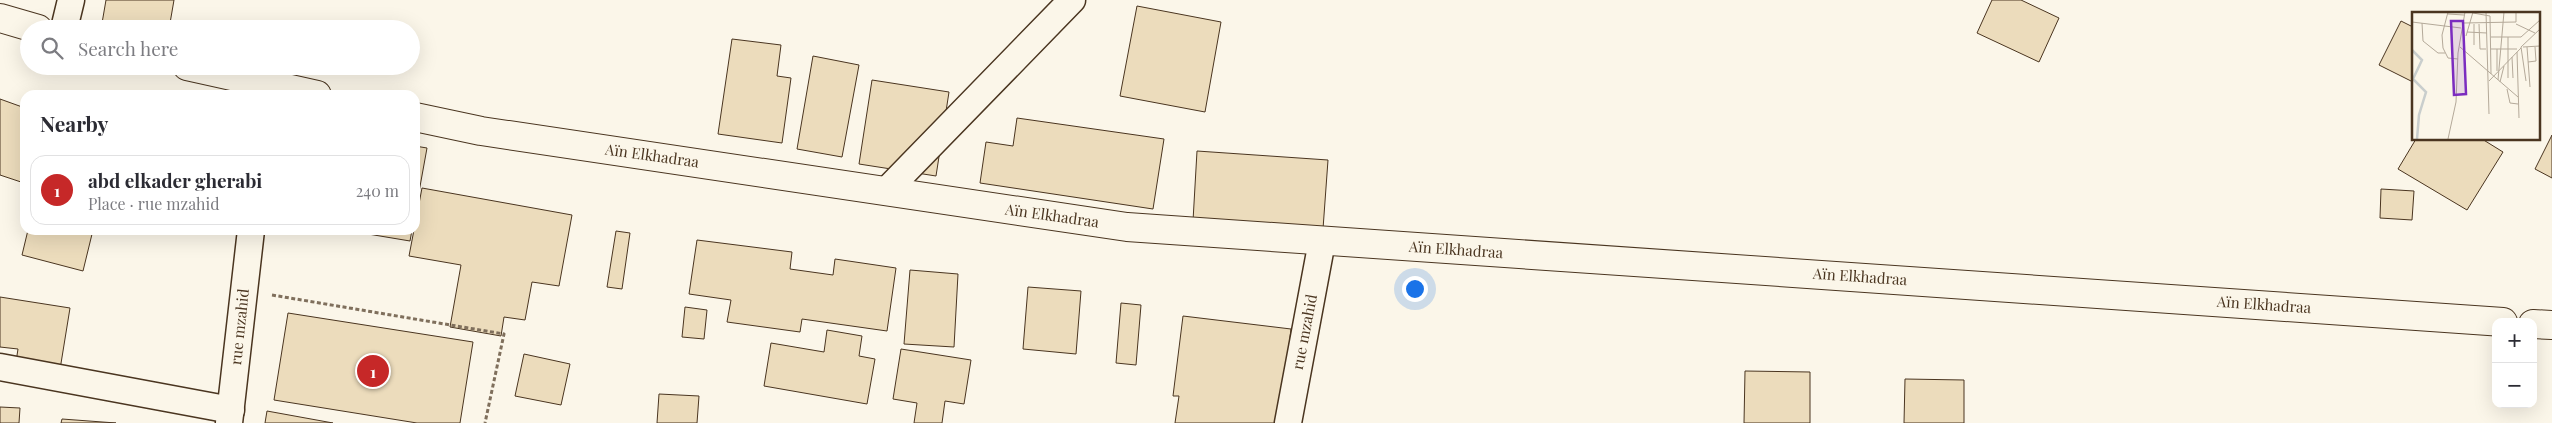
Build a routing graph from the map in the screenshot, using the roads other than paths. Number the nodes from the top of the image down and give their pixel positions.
1 (71, 0) edge
2 (1072, 0) edge
3 (0, 18) edge
4 (66, 20) edge
5 (20, 24) edge
6 (218, 75) edge
7 (266, 89) edge
8 (420, 117) edge
9 (886, 191) junction
10 (250, 235) edge
11 (1322, 241) junction
12 (2492, 321) edge
13 (2537, 324) edge
14 (2552, 325) edge
15 (0, 367) edge
16 (230, 416) edge
17 (1288, 423) edge

1 - 4 street
2 - 9 street
3 - 5 main road
6 - 7 main road
8 - 9 main road, Aïn Elkhadraa
9 - 11 main road, Aïn Elkhadraa
10 - 16 street, rue mzahid
11 - 12 main road, Aïn Elkhadraa
11 - 17 street, rue mzahid
13 - 14 main road
15 - 16 street

